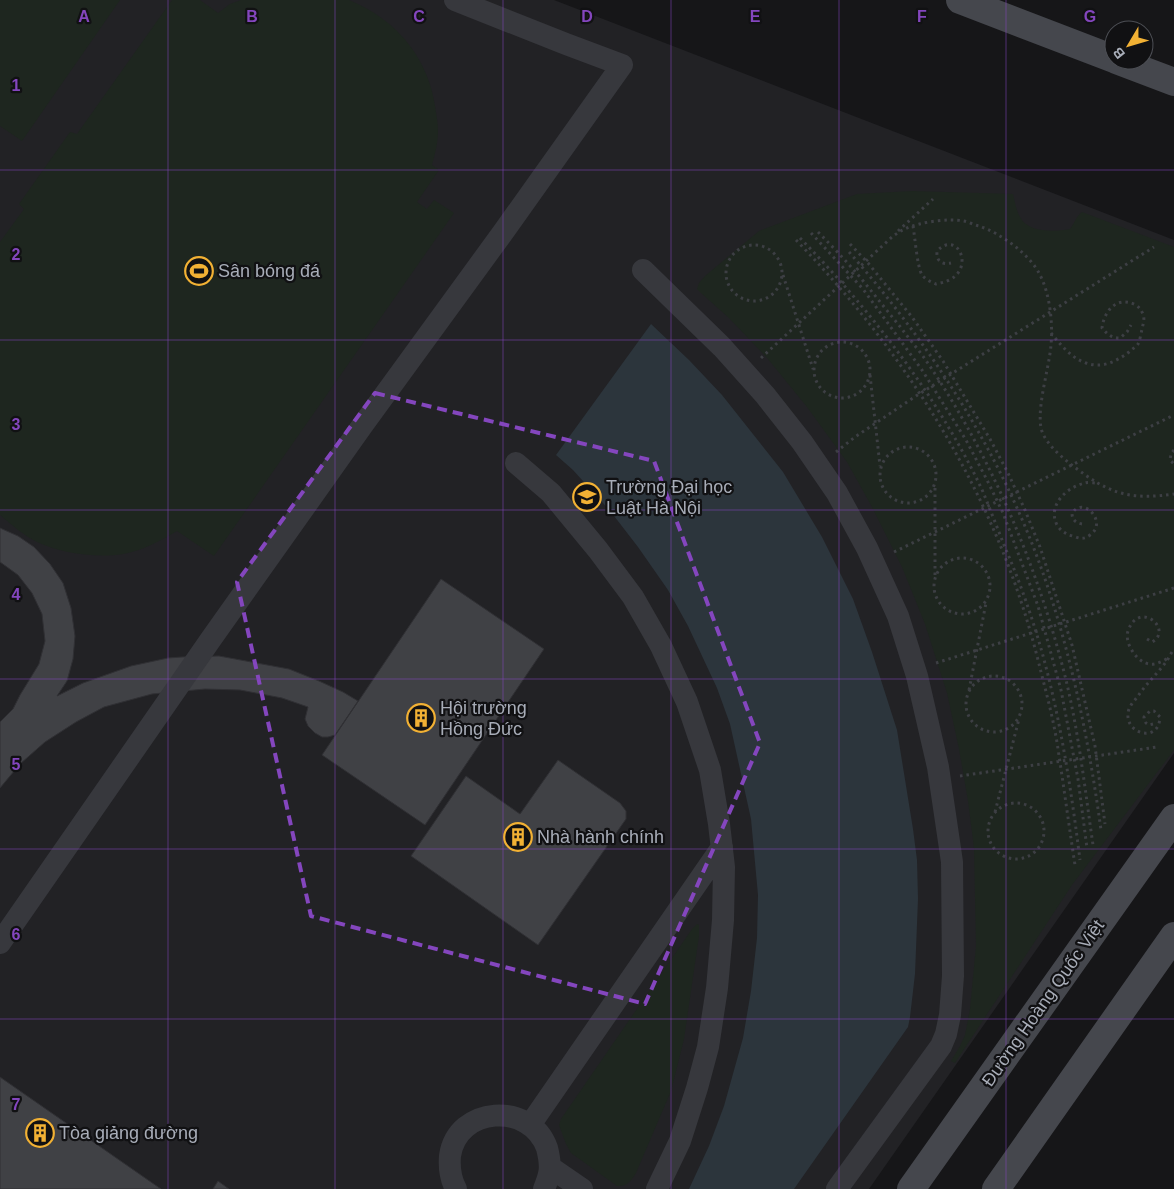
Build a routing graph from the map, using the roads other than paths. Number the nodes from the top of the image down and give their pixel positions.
1 (455, 0) edge
2 (960, 0) edge
3 (1104, 56) edge
4 (1142, 70) edge
5 (1174, 82) edge
6 (643, 270) dead end
7 (516, 463) dead end
8 (1174, 818) edge
9 (722, 847) junction
10 (1174, 936) edge
11 (0, 943) edge
12 (530, 1125) junction
13 (550, 1167) junction
14 (456, 1189) edge
15 (544, 1189) edge
16 (582, 1189) edge
17 (657, 1189) edge
18 (837, 1189) edge
19 (911, 1189) edge
20 (996, 1189) edge

1 - 11 street
2 - 3 main road
4 - 5 main road
6 - 18 street
7 - 9 street
8 - 19 main road, Đường Hoàng Quốc Việt
9 - 12 street
9 - 17 street
10 - 20 main road
12 - 13 street
12 - 14 street
13 - 15 street
13 - 16 street

